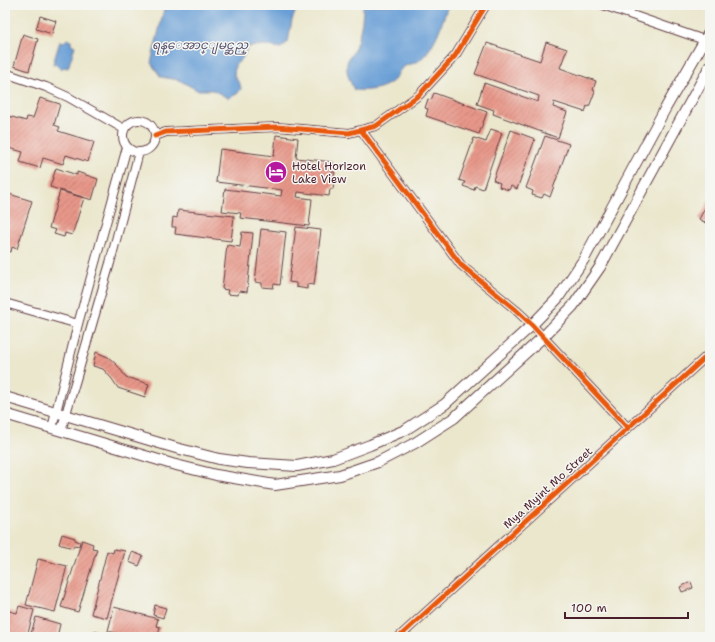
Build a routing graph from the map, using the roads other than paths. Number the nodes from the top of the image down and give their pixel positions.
1 (486, 5) edge
2 (603, 5) edge
3 (708, 38) edge
4 (710, 66) edge
5 (5, 73) edge
6 (124, 129) junction
7 (361, 130) junction
8 (155, 136) junction
9 (127, 147) junction
10 (139, 152) junction
11 (97, 260) junction
12 (110, 263) junction
13 (5, 303) edge
14 (78, 324) junction
15 (532, 325) junction
16 (544, 337) junction
17 (710, 353) edge
18 (5, 397) edge
19 (5, 414) edge
20 (61, 414) junction
21 (628, 428) junction
22 (57, 430) junction
23 (399, 637) edge

1 - 7 street
2 - 3 street
3 - 15 main road
4 - 16 main road
5 - 6 street
6 - 8 street
6 - 9 street
7 - 8 street
7 - 15 street
8 - 10 street
9 - 10 street
9 - 11 street
10 - 12 street
11 - 12 street
11 - 14 street
12 - 20 street
13 - 14 street
14 - 20 street
15 - 16 street
15 - 20 main road
16 - 21 street
16 - 22 main road
17 - 21 street, Mya Myint Mo Street
18 - 20 main road
19 - 22 main road
20 - 22 street
21 - 23 street, Mya Myint Mo Street

